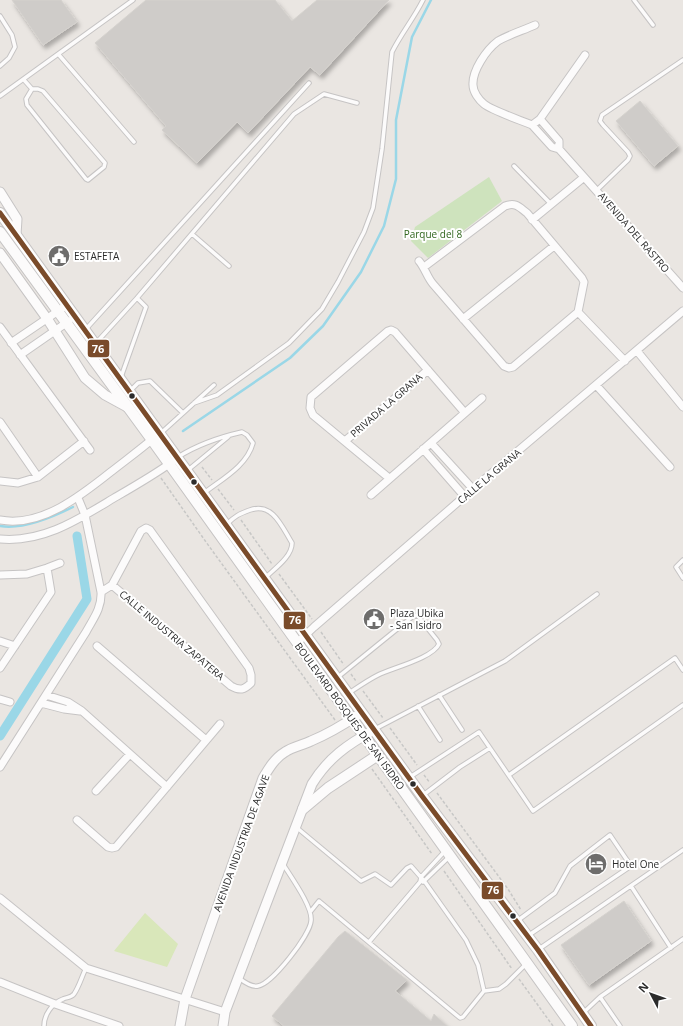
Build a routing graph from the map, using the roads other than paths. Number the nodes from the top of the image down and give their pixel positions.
1 (133, 0) edge
2 (423, 0) edge
3 (634, 0) edge
4 (0, 16) edge
5 (535, 25) dead end
6 (653, 25) dead end
7 (59, 55) junction
8 (585, 55) dead end
9 (683, 60) edge
10 (0, 66) edge
11 (24, 80) junction
12 (309, 83) dead end
13 (32, 89) junction
14 (0, 96) edge
15 (357, 103) dead end
16 (536, 122) junction
17 (134, 142) dead end
18 (514, 166) dead end
19 (583, 178) junction
20 (597, 190) junction
21 (0, 192) edge
22 (551, 204) junction
23 (0, 213) edge
24 (532, 220) junction
25 (0, 232) edge
26 (192, 234) junction
27 (16, 235) junction
28 (554, 246) junction
29 (0, 253) edge
30 (419, 261) dead end
31 (229, 266) dead end
32 (424, 267) junction
33 (683, 288) edge
34 (137, 298) junction
35 (68, 306) junction
36 (683, 311) edge
37 (58, 312) junction
38 (578, 312) junction
39 (76, 317) junction
40 (463, 319) junction
41 (48, 320) junction
42 (66, 324) junction
43 (0, 327) edge
44 (86, 330) junction
45 (55, 331) junction
46 (11, 343) junction
47 (95, 344) junction
48 (637, 351) junction
49 (20, 355) junction
50 (625, 361) junction
51 (428, 370) junction
52 (120, 380) junction
53 (214, 385) dead end
54 (596, 385) junction
55 (128, 392) junction
56 (482, 398) dead end
57 (194, 403) junction
58 (127, 407) junction
59 (683, 407) edge
60 (183, 413) junction
61 (465, 413) junction
62 (0, 422) edge
63 (160, 433) junction
64 (231, 435) junction
65 (152, 440) junction
66 (84, 441) junction
67 (345, 441) junction
68 (431, 442) junction
69 (424, 449) junction
70 (90, 450) dead end
71 (178, 457) junction
72 (169, 464) junction
73 (670, 467) dead end
74 (187, 470) junction
75 (38, 477) junction
76 (389, 478) junction
77 (0, 481) edge
78 (473, 489) junction
79 (203, 494) junction
80 (371, 495) dead end
81 (465, 496) junction
82 (78, 498) junction
83 (85, 515) junction
84 (0, 520) edge
85 (226, 525) junction
86 (0, 539) edge
87 (683, 560) edge
88 (60, 563) dead end
89 (47, 568) junction
90 (0, 575) edge
91 (265, 578) junction
92 (683, 578) edge
93 (112, 585) junction
94 (101, 592) junction
95 (597, 594) dead end
96 (306, 636) junction
97 (0, 641) edge
98 (297, 643) junction
99 (15, 646) junction
100 (97, 646) dead end
101 (0, 668) edge
102 (683, 670) edge
103 (337, 678) junction
104 (46, 694) junction
105 (348, 694) junction
106 (439, 695) junction
107 (0, 699) edge
108 (10, 702) dead end
109 (41, 703) junction
110 (683, 705) edge
111 (418, 706) junction
112 (82, 711) junction
113 (362, 712) junction
114 (351, 720) junction
115 (220, 724) dead end
116 (374, 730) junction
117 (462, 730) dead end
118 (364, 736) junction
119 (206, 740) junction
120 (440, 740) dead end
121 (490, 748) junction
122 (130, 754) junction
123 (378, 755) junction
124 (0, 767) edge
125 (509, 775) junction
126 (409, 778) junction
127 (167, 787) junction
128 (96, 791) dead end
129 (422, 796) junction
130 (303, 809) junction
131 (77, 820) dead end
132 (296, 827) junction
133 (683, 850) edge
134 (447, 853) junction
135 (282, 862) junction
136 (421, 877) junction
137 (422, 882) junction
138 (631, 886) junction
139 (0, 898) edge
140 (311, 911) junction
141 (516, 921) junction
142 (527, 936) junction
143 (683, 939) edge
144 (369, 942) junction
145 (671, 948) junction
146 (538, 950) junction
147 (527, 963) junction
148 (86, 968) junction
149 (238, 977) junction
150 (0, 982) edge
151 (484, 991) junction
152 (600, 997) junction
153 (185, 999) junction
154 (55, 1004) junction
155 (225, 1012) junction
156 (582, 1014) junction
157 (180, 1024) edge
158 (571, 1024) edge
159 (44, 1026) edge
160 (119, 1026) edge
161 (223, 1026) edge
162 (591, 1026) edge
163 (620, 1026) edge

1 - 7 lane
2 - 57 lane
3 - 6 lane
4 - 10 lane
5 - 16 street
7 - 11 lane
7 - 17 lane
8 - 16 street
9 - 20 lane
11 - 13 lane
11 - 14 lane
12 - 44 lane
13 - 13 lane
15 - 26 lane
16 - 19 street, AVENIDA DEL RASTRO
18 - 22 lane
19 - 20 street, AVENIDA DEL RASTRO
19 - 22 street
20 - 33 street, AVENIDA DEL RASTRO
21 - 27 street
22 - 24 street
23 - 27 main road, BOULEVARD BOSQUES DE SAN ISIDRO
24 - 28 street
24 - 32 street
25 - 37 main road, BOULEVARD BOSQUES DE SAN ISIDRO
26 - 31 lane
26 - 34 lane
27 - 35 main road, BOULEVARD BOSQUES DE SAN ISIDRO
28 - 38 street
28 - 40 street
29 - 41 street, BOULEVARD BOSQUES DE SAN ISIDRO
30 - 32 street
32 - 40 street
34 - 47 lane
34 - 52 lane
35 - 37 street
35 - 39 main road, BOULEVARD BOSQUES DE SAN ISIDRO
36 - 48 street, CALLE LA GRANA
37 - 41 street
37 - 42 main road, BOULEVARD BOSQUES DE SAN ISIDRO
38 - 40 street
38 - 50 street
39 - 42 street
39 - 44 main road, BOULEVARD BOSQUES DE SAN ISIDRO
41 - 45 street, BOULEVARD BOSQUES DE SAN ISIDRO
41 - 46 street
42 - 45 street
42 - 58 main road, BOULEVARD BOSQUES DE SAN ISIDRO
43 - 46 street
44 - 47 main road, BOULEVARD BOSQUES DE SAN ISIDRO
45 - 49 street
45 - 58 street, BOULEVARD BOSQUES DE SAN ISIDRO
46 - 49 street
47 - 52 main road, BOULEVARD BOSQUES DE SAN ISIDRO
48 - 50 street, CALLE LA GRANA
48 - 59 street
49 - 66 street
50 - 54 street, CALLE LA GRANA
51 - 61 street
51 - 67 street, PRIVADA LA GRANA
51 - 67 street
52 - 55 main road, BOULEVARD BOSQUES DE SAN ISIDRO
53 - 57 lane
54 - 73 street
54 - 78 street, CALLE LA GRANA
55 - 60 lane
55 - 63 main road, BOULEVARD BOSQUES DE SAN ISIDRO
56 - 61 street
57 - 60 lane
58 - 65 main road, BOULEVARD BOSQUES DE SAN ISIDRO
60 - 63 lane
61 - 68 street
62 - 75 street
63 - 65 street
63 - 71 main road, BOULEVARD BOSQUES DE SAN ISIDRO
64 - 71 lane
64 - 74 lane
64 - 79 lane
65 - 72 main road, BOULEVARD BOSQUES DE SAN ISIDRO
65 - 82 street
66 - 70 street
66 - 75 street
67 - 76 street
68 - 69 street
68 - 78 street
69 - 76 street
69 - 81 street
71 - 72 street
71 - 74 main road, BOULEVARD BOSQUES DE SAN ISIDRO
72 - 83 street
72 - 98 main road, BOULEVARD BOSQUES DE SAN ISIDRO
74 - 79 main road, BOULEVARD BOSQUES DE SAN ISIDRO
75 - 77 street
76 - 80 street
78 - 81 street, CALLE LA GRANA
79 - 85 main road, BOULEVARD BOSQUES DE SAN ISIDRO
81 - 96 street, CALLE LA GRANA
82 - 83 street
82 - 84 street
83 - 86 street
83 - 94 street
85 - 91 main road, BOULEVARD BOSQUES DE SAN ISIDRO
85 - 91 lane
87 - 92 lane
88 - 89 street
89 - 90 street
89 - 99 street
91 - 96 main road, BOULEVARD BOSQUES DE SAN ISIDRO
93 - 93 street, CALLE INDUSTRIA ZAPATERA
93 - 94 street
94 - 104 street
95 - 106 lane
96 - 98 street, CALLE LA GRANA
96 - 103 main road, BOULEVARD BOSQUES DE SAN ISIDRO
97 - 99 street
98 - 114 main road, BOULEVARD BOSQUES DE SAN ISIDRO
99 - 101 street
100 - 119 street
102 - 125 lane
103 - 105 main road, BOULEVARD BOSQUES DE SAN ISIDRO
103 - 105 lane
104 - 109 street
104 - 112 street
105 - 113 main road, BOULEVARD BOSQUES DE SAN ISIDRO
106 - 111 lane
106 - 117 lane
107 - 108 street
109 - 112 street
109 - 124 street
110 - 125 lane
111 - 116 lane
111 - 120 lane
112 - 122 street
113 - 114 street, AVENIDA INDUSTRIA DE AGAVE
113 - 116 main road, BOULEVARD BOSQUES DE SAN ISIDRO
114 - 118 main road, BOULEVARD BOSQUES DE SAN ISIDRO
114 - 153 street, AVENIDA INDUSTRIA DE AGAVE
115 - 119 street
116 - 118 street
116 - 126 main road, BOULEVARD BOSQUES DE SAN ISIDRO
118 - 123 main road, BOULEVARD BOSQUES DE SAN ISIDRO
118 - 130 street
119 - 127 street
121 - 125 lane
121 - 126 lane
121 - 129 lane
122 - 127 street
122 - 128 street
123 - 130 main road
123 - 134 main road, BOULEVARD BOSQUES DE SAN ISIDRO
126 - 129 main road, BOULEVARD BOSQUES DE SAN ISIDRO
127 - 131 street
129 - 141 main road, BOULEVARD BOSQUES DE SAN ISIDRO
130 - 132 street
132 - 135 street
132 - 136 lane
133 - 138 lane
134 - 136 lane
134 - 137 lane
134 - 147 main road, BOULEVARD BOSQUES DE SAN ISIDRO
135 - 140 lane
135 - 149 street
136 - 137 lane
137 - 144 lane
137 - 151 lane
138 - 145 lane
138 - 146 lane
139 - 148 street
140 - 144 lane
140 - 149 lane
141 - 142 main road, BOULEVARD BOSQUES DE SAN ISIDRO
141 - 142 lane
142 - 146 main road, BOULEVARD BOSQUES DE SAN ISIDRO
143 - 145 lane
144 - 151 lane
145 - 152 lane
146 - 156 main road, BOULEVARD BOSQUES DE SAN ISIDRO
147 - 151 lane
147 - 158 main road, BOULEVARD BOSQUES DE SAN ISIDRO
148 - 153 street
148 - 154 lane
149 - 155 street
150 - 154 street
152 - 156 lane
152 - 163 lane
153 - 155 street
153 - 157 street, AVENIDA INDUSTRIA DE AGAVE
154 - 159 lane
154 - 160 street
155 - 161 street
156 - 158 main road
156 - 162 main road, BOULEVARD BOSQUES DE SAN ISIDRO

